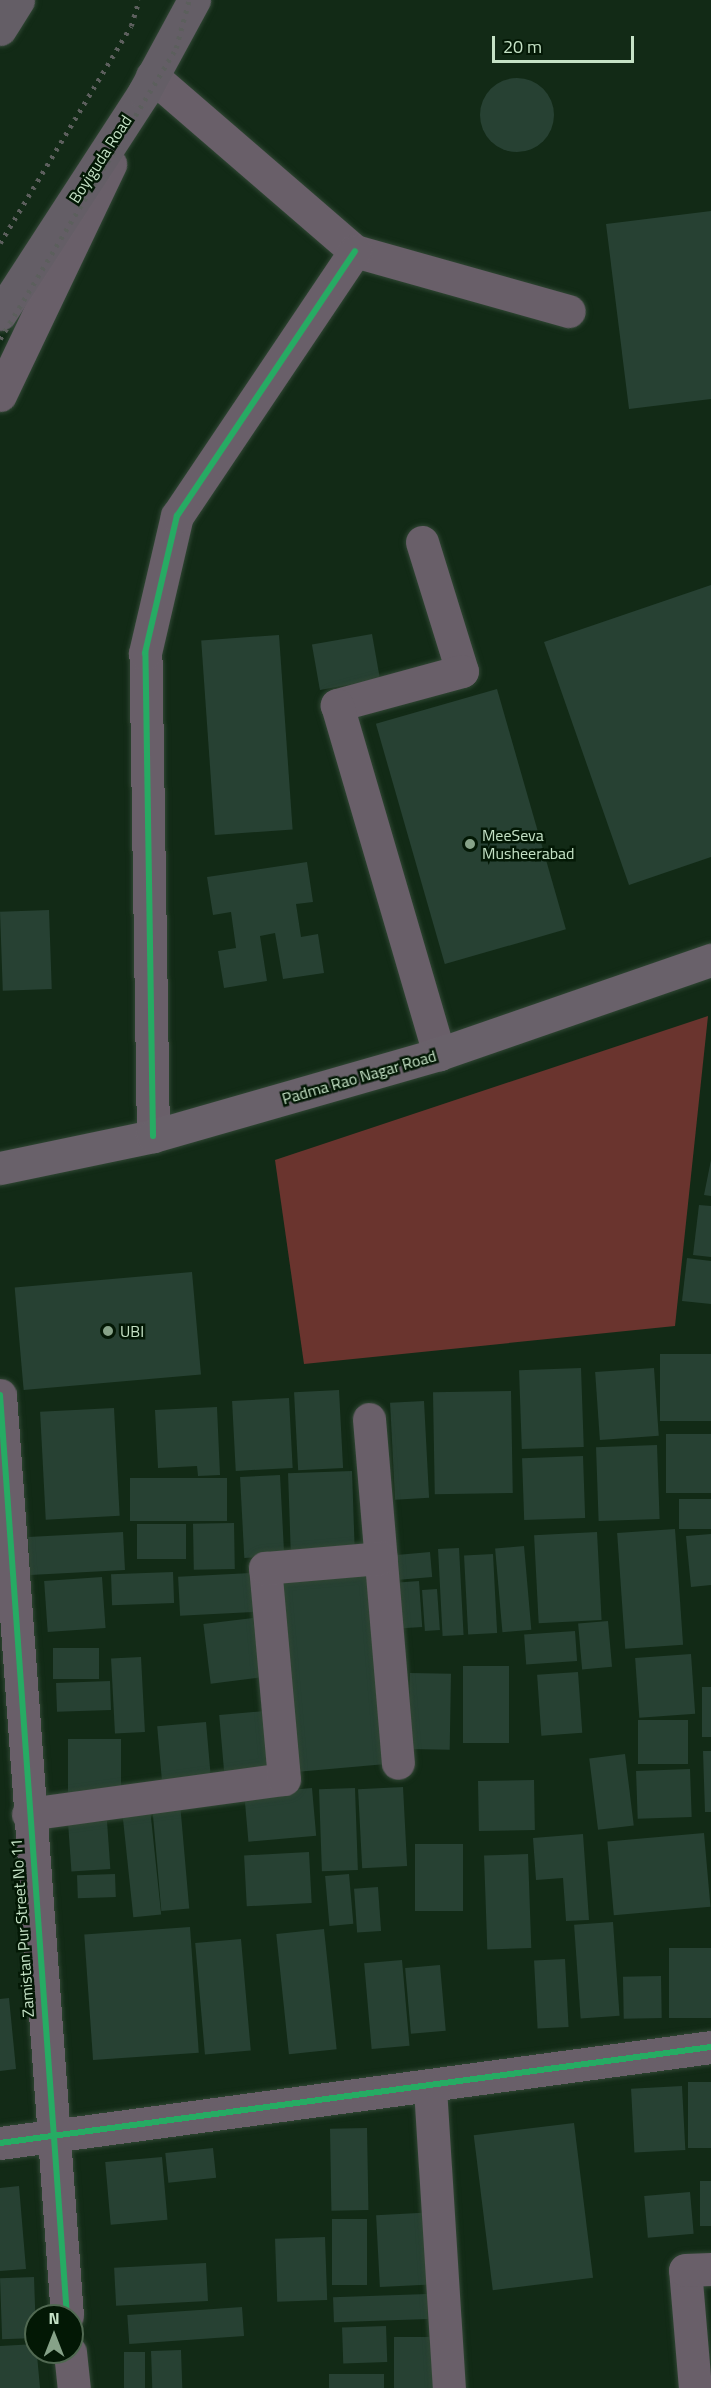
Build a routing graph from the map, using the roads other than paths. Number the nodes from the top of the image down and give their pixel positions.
1 (18, 0) edge
2 (195, 0) edge
3 (0, 29) edge
4 (148, 84) junction
5 (355, 251) junction
6 (569, 310) dead end
7 (0, 314) edge
8 (0, 395) edge
9 (422, 542) dead end
10 (711, 960) edge
11 (439, 1054) junction
12 (153, 1136) junction
13 (0, 1168) edge
14 (0, 1395) edge
15 (369, 1419) dead end
16 (381, 1558) junction
17 (9, 1656) edge
18 (398, 1763) dead end
19 (28, 1814) junction
20 (711, 2047) edge
21 (430, 2088) junction
22 (50, 2138) junction
23 (0, 2143) edge
24 (711, 2269) edge
25 (66, 2304) edge
26 (71, 2364) edge
27 (74, 2388) edge
28 (449, 2388) edge
29 (695, 2388) edge

1 - 3 main road
2 - 4 main road, Boyiguda Road
4 - 5 street
4 - 7 main road, Boyiguda Road
4 - 8 street
5 - 6 street
5 - 12 street
9 - 11 street
10 - 11 main road, Padma Rao Nagar Road
11 - 12 main road, Padma Rao Nagar Road
12 - 13 main road, Padma Rao Nagar Road
14 - 17 street, Zamistan Pur Street No 11
15 - 16 street
16 - 18 street
16 - 19 street
17 - 19 street, Zamistan Pur Street No 11
19 - 22 street, Zamistan Pur Street No 11
20 - 21 street
21 - 22 street
21 - 28 street
22 - 23 street
22 - 25 street, Zamistan Pur Street No 11
24 - 29 street
26 - 27 street

